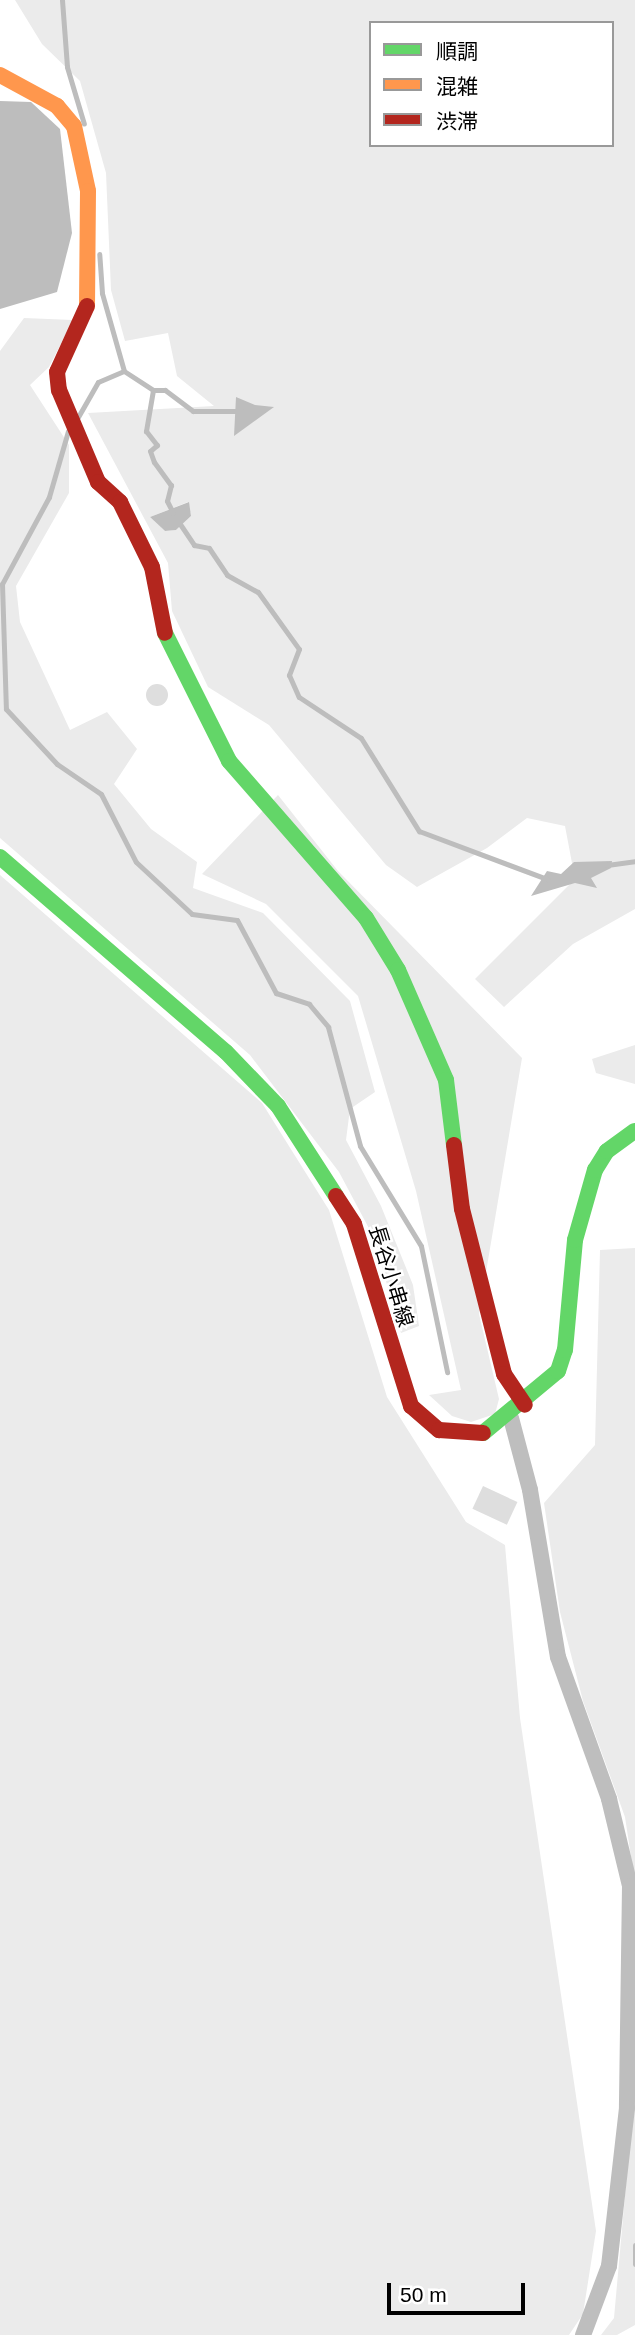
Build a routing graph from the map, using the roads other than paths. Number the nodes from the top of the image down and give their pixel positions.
1 (0, 75) edge
2 (0, 857) edge
3 (635, 1130) edge
4 (525, 1405) junction
5 (511, 1418) junction
6 (583, 2335) edge

1 - 4 street
2 - 5 street, 長谷小串線
3 - 4 street, 長谷小串線
4 - 5 street, 長谷小串線
5 - 6 street

